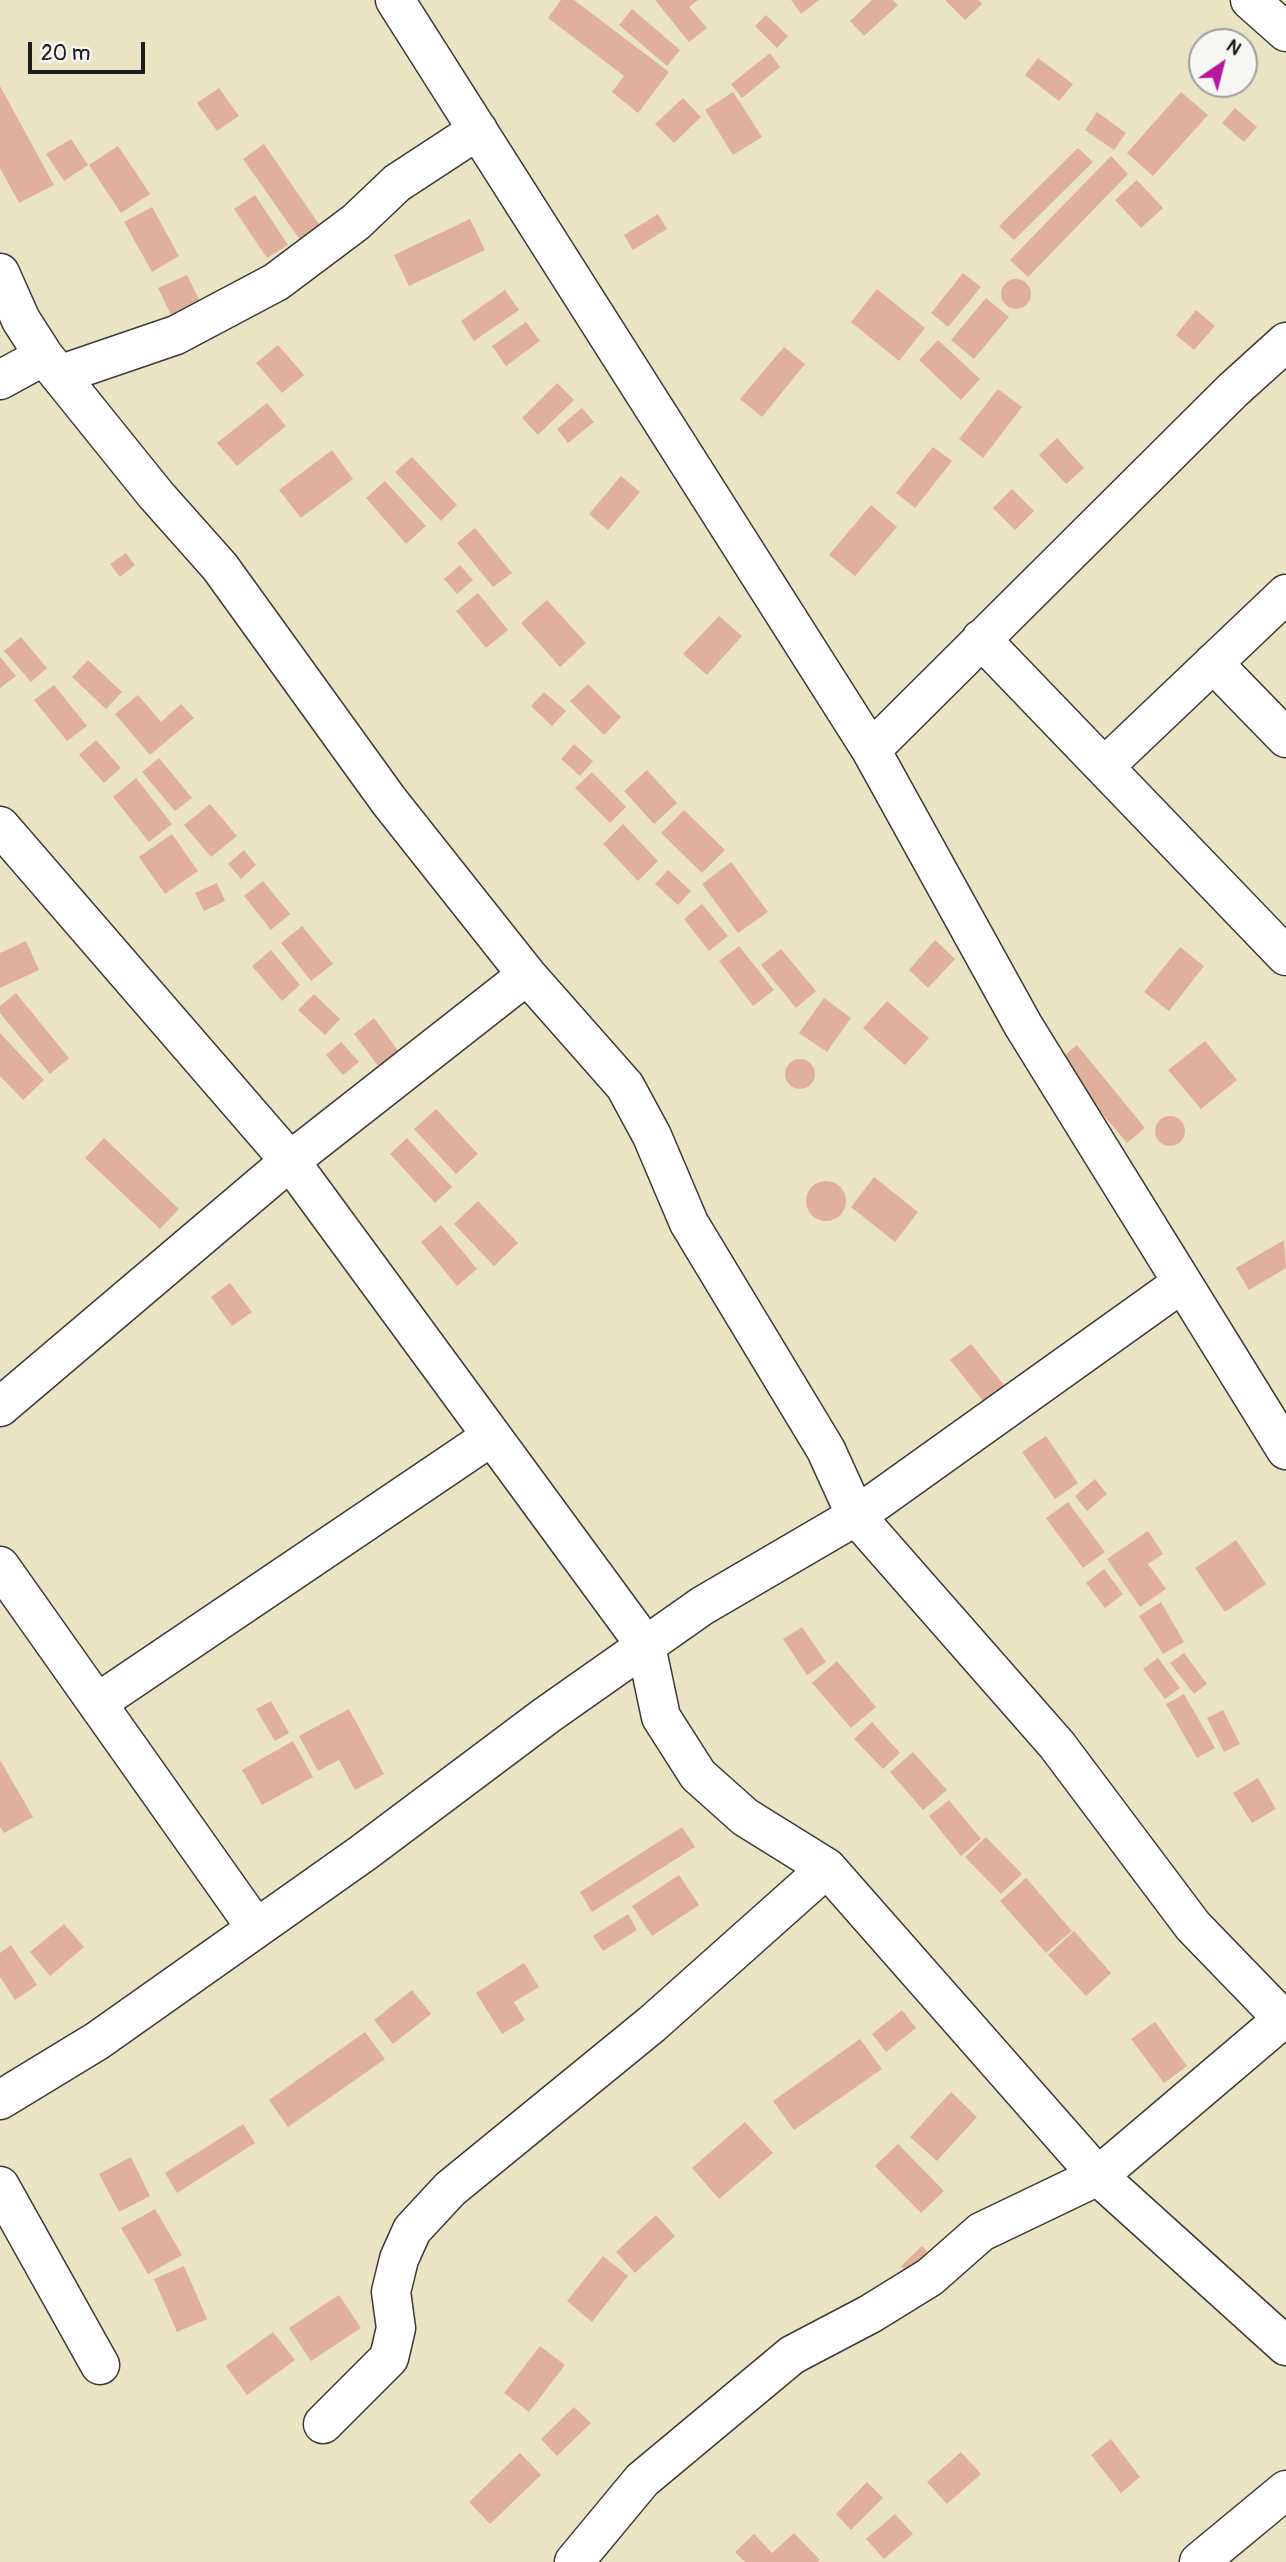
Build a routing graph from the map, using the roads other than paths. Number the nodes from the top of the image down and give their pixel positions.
1 (395, 0) edge
2 (1250, 0) edge
3 (1286, 32) edge
4 (478, 130) junction
5 (0, 273) edge
6 (1286, 342) edge
7 (51, 366) junction
8 (0, 380) edge
9 (1286, 594) edge
10 (981, 639) junction
11 (1213, 663) junction
12 (1286, 738) edge
13 (871, 750) junction
14 (1104, 767) junction
15 (0, 826) edge
16 (1286, 956) edge
17 (527, 975) junction
18 (290, 1161) junction
19 (1182, 1283) junction
20 (0, 1407) edge
21 (492, 1436) junction
22 (1286, 1450) edge
23 (856, 1516) junction
24 (0, 1566) edge
25 (646, 1646) junction
26 (97, 1703) junction
27 (827, 1868) junction
28 (257, 1928) junction
29 (1285, 2020) edge
30 (0, 2100) edge
31 (1098, 2176) junction
32 (0, 2186) edge
33 (1286, 2346) edge
34 (100, 2365) dead end
35 (323, 2424) dead end
36 (1286, 2490) edge
37 (574, 2562) edge
38 (1199, 2562) edge

1 - 4 street
2 - 3 street
4 - 7 street
4 - 13 street
5 - 7 street
6 - 10 street
7 - 8 street
7 - 17 street
9 - 11 street
10 - 13 street
10 - 14 street
11 - 12 street
11 - 14 street
13 - 19 street
14 - 16 street
15 - 18 street
17 - 18 street
17 - 23 street
18 - 20 street
18 - 21 street
19 - 22 street
19 - 23 street
21 - 25 street
21 - 26 street
23 - 25 street
23 - 29 street
24 - 26 street
25 - 27 street
25 - 28 street
26 - 28 street
27 - 31 street
27 - 35 street
28 - 30 street
29 - 31 street
31 - 33 street
31 - 37 street
32 - 34 street
36 - 38 street

